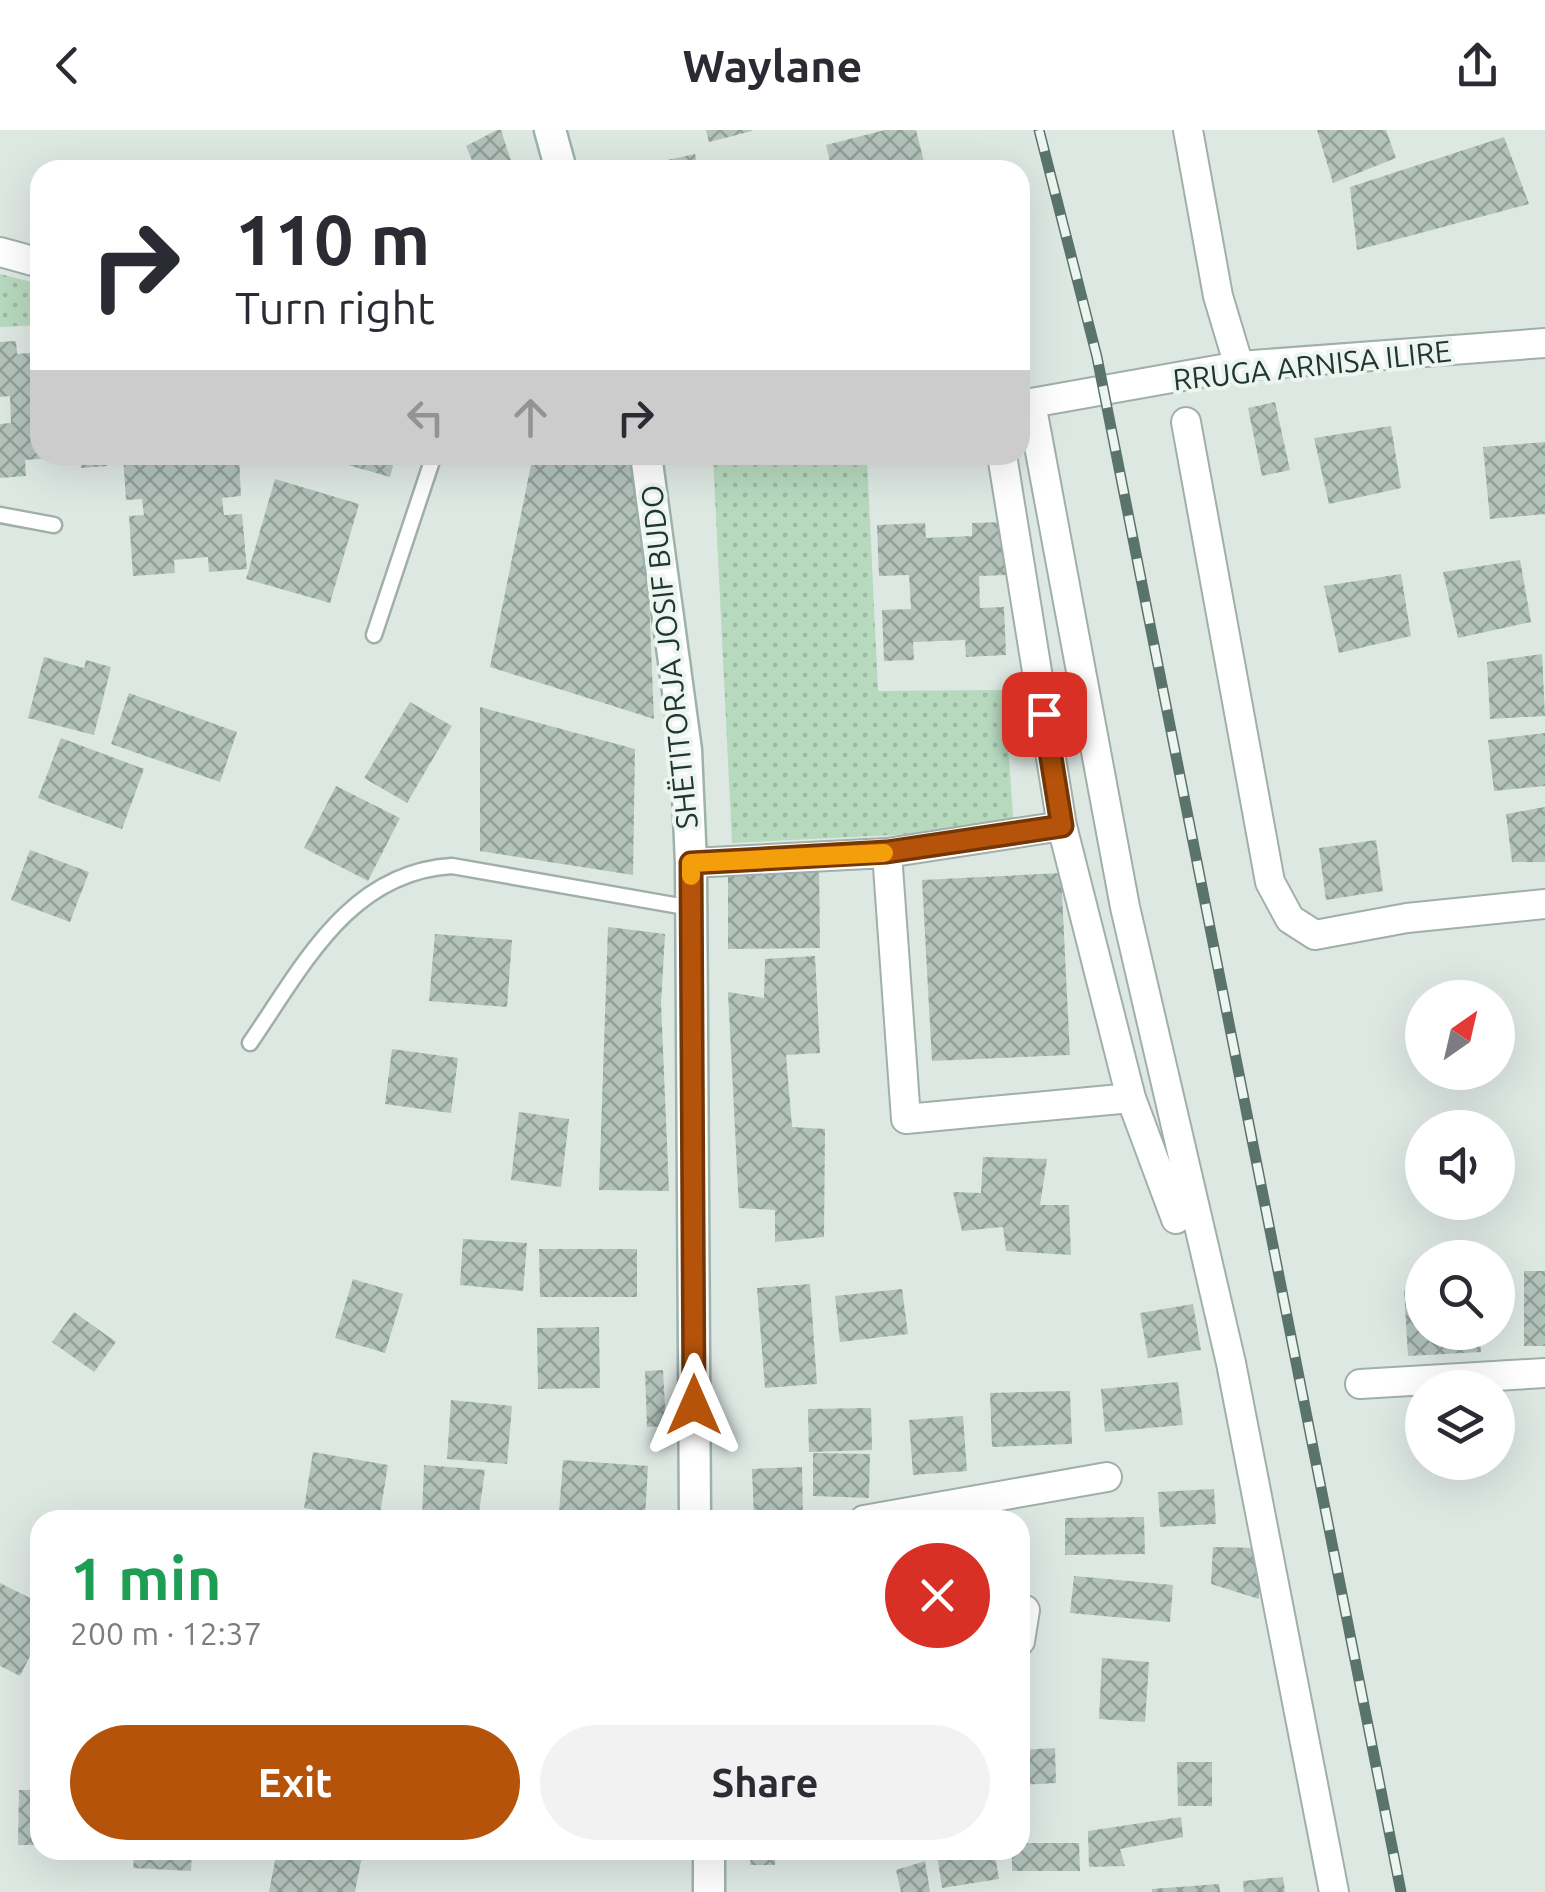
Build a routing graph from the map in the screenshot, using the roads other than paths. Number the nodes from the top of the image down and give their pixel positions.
1 (550, 130) edge
2 (1188, 130) edge
3 (559, 160) edge
4 (0, 252) edge
5 (30, 260) edge
6 (1545, 343) edge
7 (1239, 366) junction
8 (1030, 403) edge
9 (1186, 422) dead end
10 (1030, 424) edge
11 (431, 465) edge
12 (647, 465) edge
13 (1004, 465) edge
14 (0, 515) edge
15 (54, 525) dead end
16 (374, 635) dead end
17 (1062, 826) junction
18 (887, 852) junction
19 (691, 863) junction
20 (1545, 904) edge
21 (692, 908) junction
22 (250, 1043) dead end
23 (1132, 1098) junction
24 (1176, 1218) dead end
25 (1545, 1373) edge
26 (1360, 1384) dead end
27 (1107, 1477) dead end
28 (695, 1510) edge
29 (940, 1510) edge
30 (709, 1860) edge
31 (709, 1892) edge
32 (1334, 1892) edge

1 - 3 main road
2 - 7 street
4 - 5 street
6 - 7 street, RRUGA ARNISA ILIRE
7 - 8 street, RRUGA ARNISA ILIRE
9 - 20 street
10 - 32 street
11 - 16 lane
12 - 19 main road, SHËTITORJA JOSIF BUDO
13 - 17 street
14 - 15 lane
17 - 18 street
17 - 23 street
18 - 19 street
18 - 23 street
19 - 21 main road, SHËTITORJA JOSIF BUDO
21 - 22 lane
21 - 28 main road, SHËTITORJA JOSIF BUDO
23 - 24 street
25 - 26 street
27 - 29 street
30 - 31 main road

